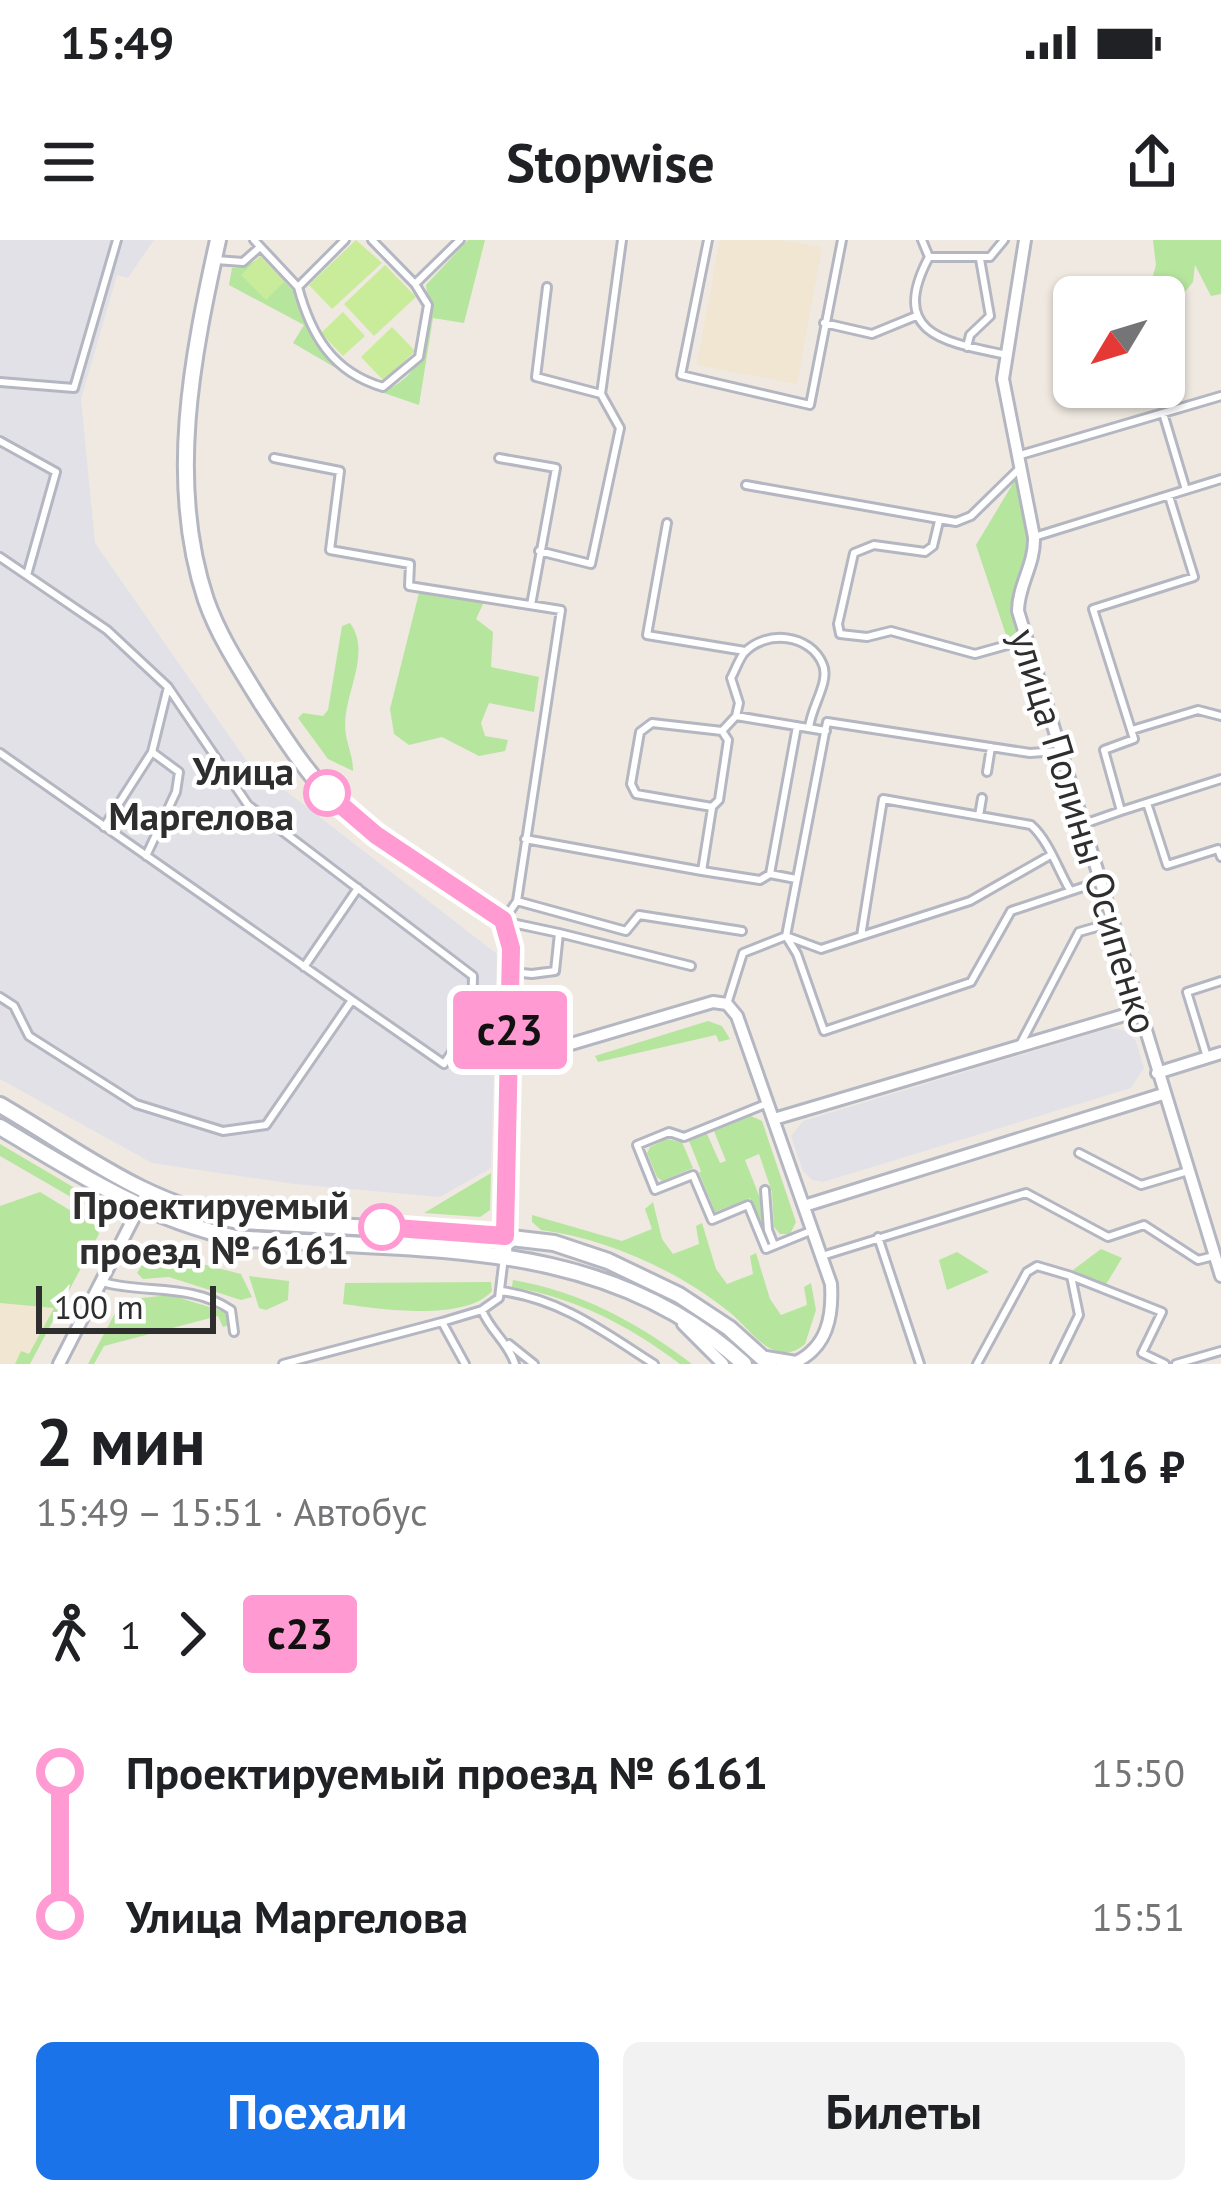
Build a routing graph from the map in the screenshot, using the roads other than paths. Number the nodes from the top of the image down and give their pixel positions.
1 (117, 240) edge
2 (218, 240) edge
3 (345, 240) edge
4 (372, 240) edge
5 (460, 240) edge
6 (622, 240) edge
7 (708, 240) edge
8 (842, 240) edge
9 (922, 240) edge
10 (1004, 240) edge
11 (1025, 240) edge
12 (257, 243) edge
13 (929, 257) junction
14 (214, 260) junction
15 (980, 260) junction
16 (415, 284) junction
17 (298, 287) junction
18 (547, 287) dead end
19 (916, 316) junction
20 (824, 323) junction
21 (967, 346) junction
22 (1007, 355) junction
23 (0, 382) edge
24 (602, 394) junction
25 (1221, 396) edge
26 (1163, 413) junction
27 (0, 441) edge
28 (274, 458) dead end
29 (499, 458) dead end
30 (1019, 462) junction
31 (1221, 479) edge
32 (746, 485) dead end
33 (1186, 490) junction
34 (1168, 496) junction
35 (939, 521) junction
36 (667, 523) dead end
37 (1034, 537) junction
38 (539, 551) junction
39 (0, 557) edge
40 (27, 575) junction
41 (531, 605) junction
42 (1025, 640) junction
43 (745, 651) junction
44 (168, 687) junction
45 (736, 716) junction
46 (1221, 716) edge
47 (797, 726) junction
48 (809, 728) junction
49 (826, 730) junction
50 (1131, 730) junction
51 (722, 731) junction
52 (991, 747) junction
53 (1058, 751) junction
54 (152, 752) junction
55 (0, 753) edge
56 (987, 772) dead end
57 (1221, 778) edge
58 (982, 798) dead end
59 (1147, 802) junction
60 (712, 807) junction
61 (1121, 811) junction
62 (979, 816) junction
63 (1081, 825) junction
64 (104, 827) junction
65 (525, 839) junction
66 (146, 856) junction
67 (1049, 856) junction
68 (1221, 857) edge
69 (702, 871) junction
70 (770, 874) junction
71 (797, 879) junction
72 (1098, 882) junction
73 (358, 888) junction
74 (1070, 890) junction
75 (517, 901) junction
76 (503, 920) junction
77 (1111, 923) junction
78 (560, 932) junction
79 (742, 932) dead end
80 (786, 936) junction
81 (861, 936) junction
82 (691, 966) dead end
83 (304, 967) junction
84 (511, 972) junction
85 (1221, 981) edge
86 (0, 997) edge
87 (352, 1000) junction
88 (727, 1004) junction
89 (1138, 1011) junction
90 (1018, 1048) junction
91 (1221, 1052) edge
92 (1207, 1057) junction
93 (510, 1062) junction
94 (1157, 1073) junction
95 (1163, 1094) junction
96 (768, 1102) junction
97 (0, 1105) edge
98 (774, 1119) junction
99 (0, 1126) edge
100 (1079, 1153) dead end
101 (1188, 1171) junction
102 (765, 1190) dead end
103 (143, 1201) junction
104 (804, 1205) junction
105 (813, 1230) junction
106 (505, 1236) junction
107 (878, 1237) junction
108 (775, 1246) junction
109 (822, 1256) junction
110 (1214, 1256) junction
111 (504, 1257) junction
112 (1071, 1276) junction
113 (1221, 1276) edge
114 (102, 1282) junction
115 (501, 1291) junction
116 (667, 1309) junction
117 (482, 1310) junction
118 (442, 1322) junction
119 (234, 1332) dead end
120 (507, 1342) junction
121 (753, 1349) junction
122 (1221, 1351) edge
123 (59, 1364) edge
124 (283, 1364) edge
125 (465, 1364) edge
126 (515, 1364) edge
127 (534, 1364) edge
128 (654, 1364) edge
129 (723, 1364) edge
130 (744, 1364) edge
131 (769, 1364) edge
132 (920, 1364) edge
133 (976, 1364) edge
134 (1055, 1364) edge
135 (1165, 1364) edge
136 (1177, 1364) edge

1 - 23 lane
2 - 14 street
3 - 17 lane
4 - 16 lane
5 - 16 lane
6 - 24 lane
7 - 20 lane
8 - 20 lane
9 - 13 lane
10 - 15 lane
11 - 22 street, улица Полины Осипенко
12 - 14 lane
12 - 17 lane
13 - 15 lane
13 - 19 lane
14 - 76 street
15 - 21 lane
16 - 17 lane
18 - 24 lane
19 - 20 lane
19 - 21 lane
21 - 22 lane
22 - 30 street, улица Полины Осипенко
24 - 38 lane
25 - 26 lane
26 - 30 lane
26 - 33 lane
27 - 40 lane
28 - 41 lane
29 - 38 lane
30 - 35 lane
30 - 37 street, улица Полины Осипенко
31 - 33 lane
32 - 35 lane
33 - 34 lane
34 - 37 lane
34 - 50 lane
35 - 42 lane
36 - 43 lane
37 - 42 street, улица Полины Осипенко
38 - 41 lane
39 - 40 lane
40 - 44 lane
41 - 65 lane
42 - 53 street, улица Полины Осипенко
43 - 45 lane
43 - 48 lane
44 - 54 lane
44 - 73 lane
45 - 47 lane
45 - 51 lane
46 - 50 lane
47 - 48 lane
47 - 70 lane
48 - 49 lane
49 - 52 lane
49 - 71 lane
50 - 61 lane
51 - 60 lane
51 - 60 lane
52 - 53 lane
52 - 56 lane
53 - 63 street, улица Полины Осипенко
54 - 64 lane
54 - 66 lane
55 - 64 lane
57 - 59 lane
58 - 62 lane
59 - 61 lane
59 - 68 lane
60 - 69 lane
61 - 63 lane
62 - 67 lane
62 - 81 lane
63 - 72 street, улица Полины Осипенко
64 - 66 lane
65 - 69 lane
65 - 75 lane
66 - 83 lane
67 - 74 lane
67 - 81 lane
69 - 70 lane
70 - 71 lane
71 - 80 lane
72 - 74 lane
72 - 77 street, улица Полины Осипенко
73 - 83 lane
73 - 87 lane
74 - 80 lane
75 - 76 lane
75 - 79 lane
76 - 78 lane
76 - 84 street
77 - 89 street, улица Полины Осипенко
77 - 90 lane
78 - 82 lane
78 - 84 lane
80 - 81 lane
80 - 88 lane
83 - 87 lane
84 - 93 street
85 - 92 lane
86 - 87 lane
88 - 93 street
88 - 96 street
89 - 90 street
89 - 94 street, улица Полины Осипенко
90 - 98 street
91 - 92 street
92 - 94 street
93 - 106 street
94 - 95 street, улица Полины Осипенко
95 - 101 street, улица Полины Осипенко
95 - 104 street
96 - 98 street
96 - 108 lane
97 - 103 street
98 - 104 street
99 - 103 street
100 - 101 lane
101 - 110 street, улица Полины Осипенко
102 - 108 lane
103 - 106 street
103 - 111 street
103 - 114 street
104 - 105 street
105 - 108 lane
105 - 109 street
106 - 111 street
106 - 121 street
107 - 109 lane
107 - 110 lane
107 - 132 lane
109 - 121 street
110 - 113 street, улица Полины Осипенко
111 - 115 lane
111 - 116 street
112 - 133 lane
112 - 134 lane
112 - 135 lane
114 - 119 lane
114 - 123 street
115 - 117 lane
115 - 128 lane
116 - 129 street
116 - 130 street
117 - 118 lane
117 - 120 lane
118 - 124 lane
118 - 125 lane
120 - 126 lane
120 - 127 lane
121 - 131 street
122 - 136 lane

